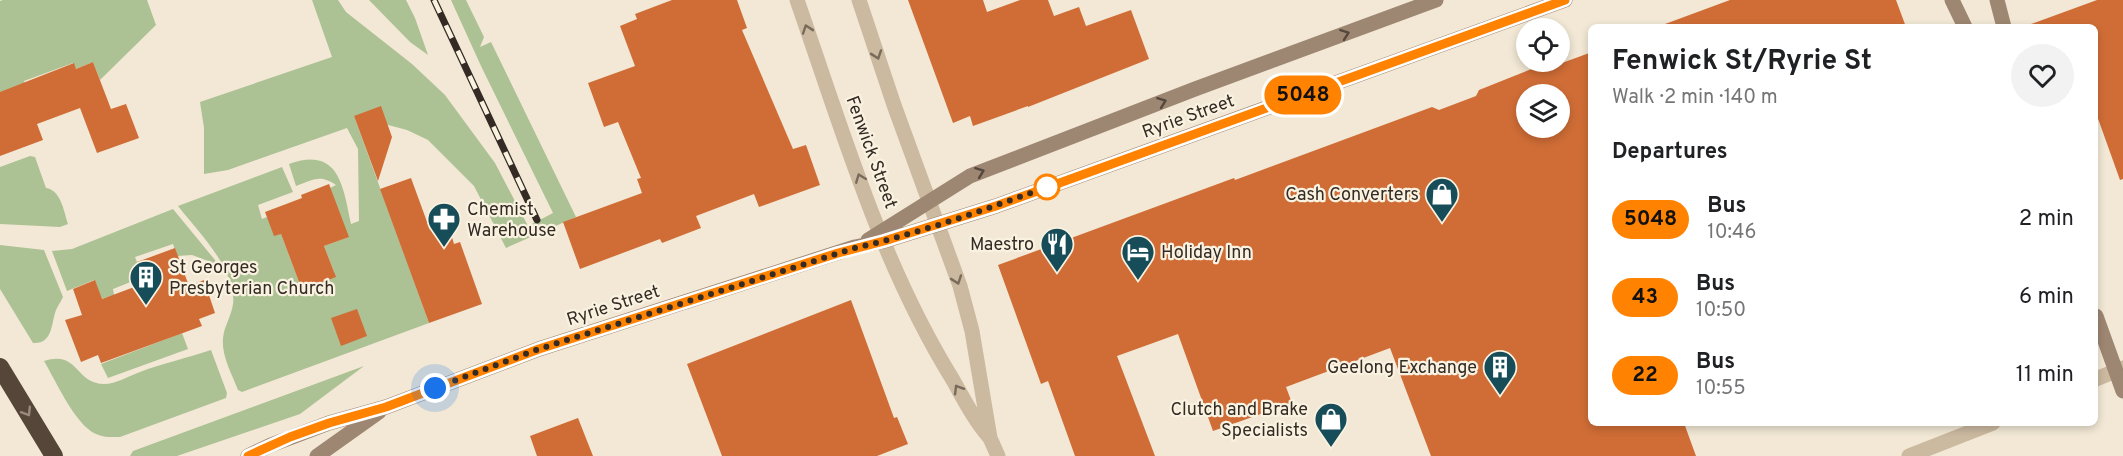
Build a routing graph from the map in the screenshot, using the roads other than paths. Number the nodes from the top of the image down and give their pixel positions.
1 (797, 0) edge
2 (859, 0) edge
3 (1436, 0) edge
4 (1565, 0) edge
5 (1952, 0) edge
6 (1998, 0) edge
7 (1964, 24) edge
8 (2003, 24) edge
9 (930, 201) junction
10 (938, 224) junction
11 (883, 237) junction
12 (2098, 321) edge
13 (0, 367) edge
14 (2119, 370) edge
15 (2098, 378) edge
16 (2123, 391) edge
17 (386, 407) junction
18 (1985, 426) edge
19 (990, 438) junction
20 (54, 456) edge
21 (248, 456) edge
22 (317, 456) edge
23 (998, 456) edge
24 (1909, 456) edge

11 -> 1 street, Fenwick Street
2 -> 9 street, Fenwick Street
9 -> 3 main road, Ryrie Street
4 - 10 main road, Ryrie Street
5 - 7 main road
6 - 8 main road
9 - 10 street, Fenwick Street
9 - 11 main road, Ryrie Street
10 - 11 main road, Ryrie Street
10 -> 19 street, Fenwick Street
11 - 17 main road, Ryrie Street
19 -> 11 street, Fenwick Street
12 - 14 main road
13 -> 20 highway
14 - 15 street
14 - 16 main road
17 - 21 main road, Ryrie Street
17 - 22 main road, Ryrie Street
18 - 24 street
19 - 23 street, Fenwick Street

